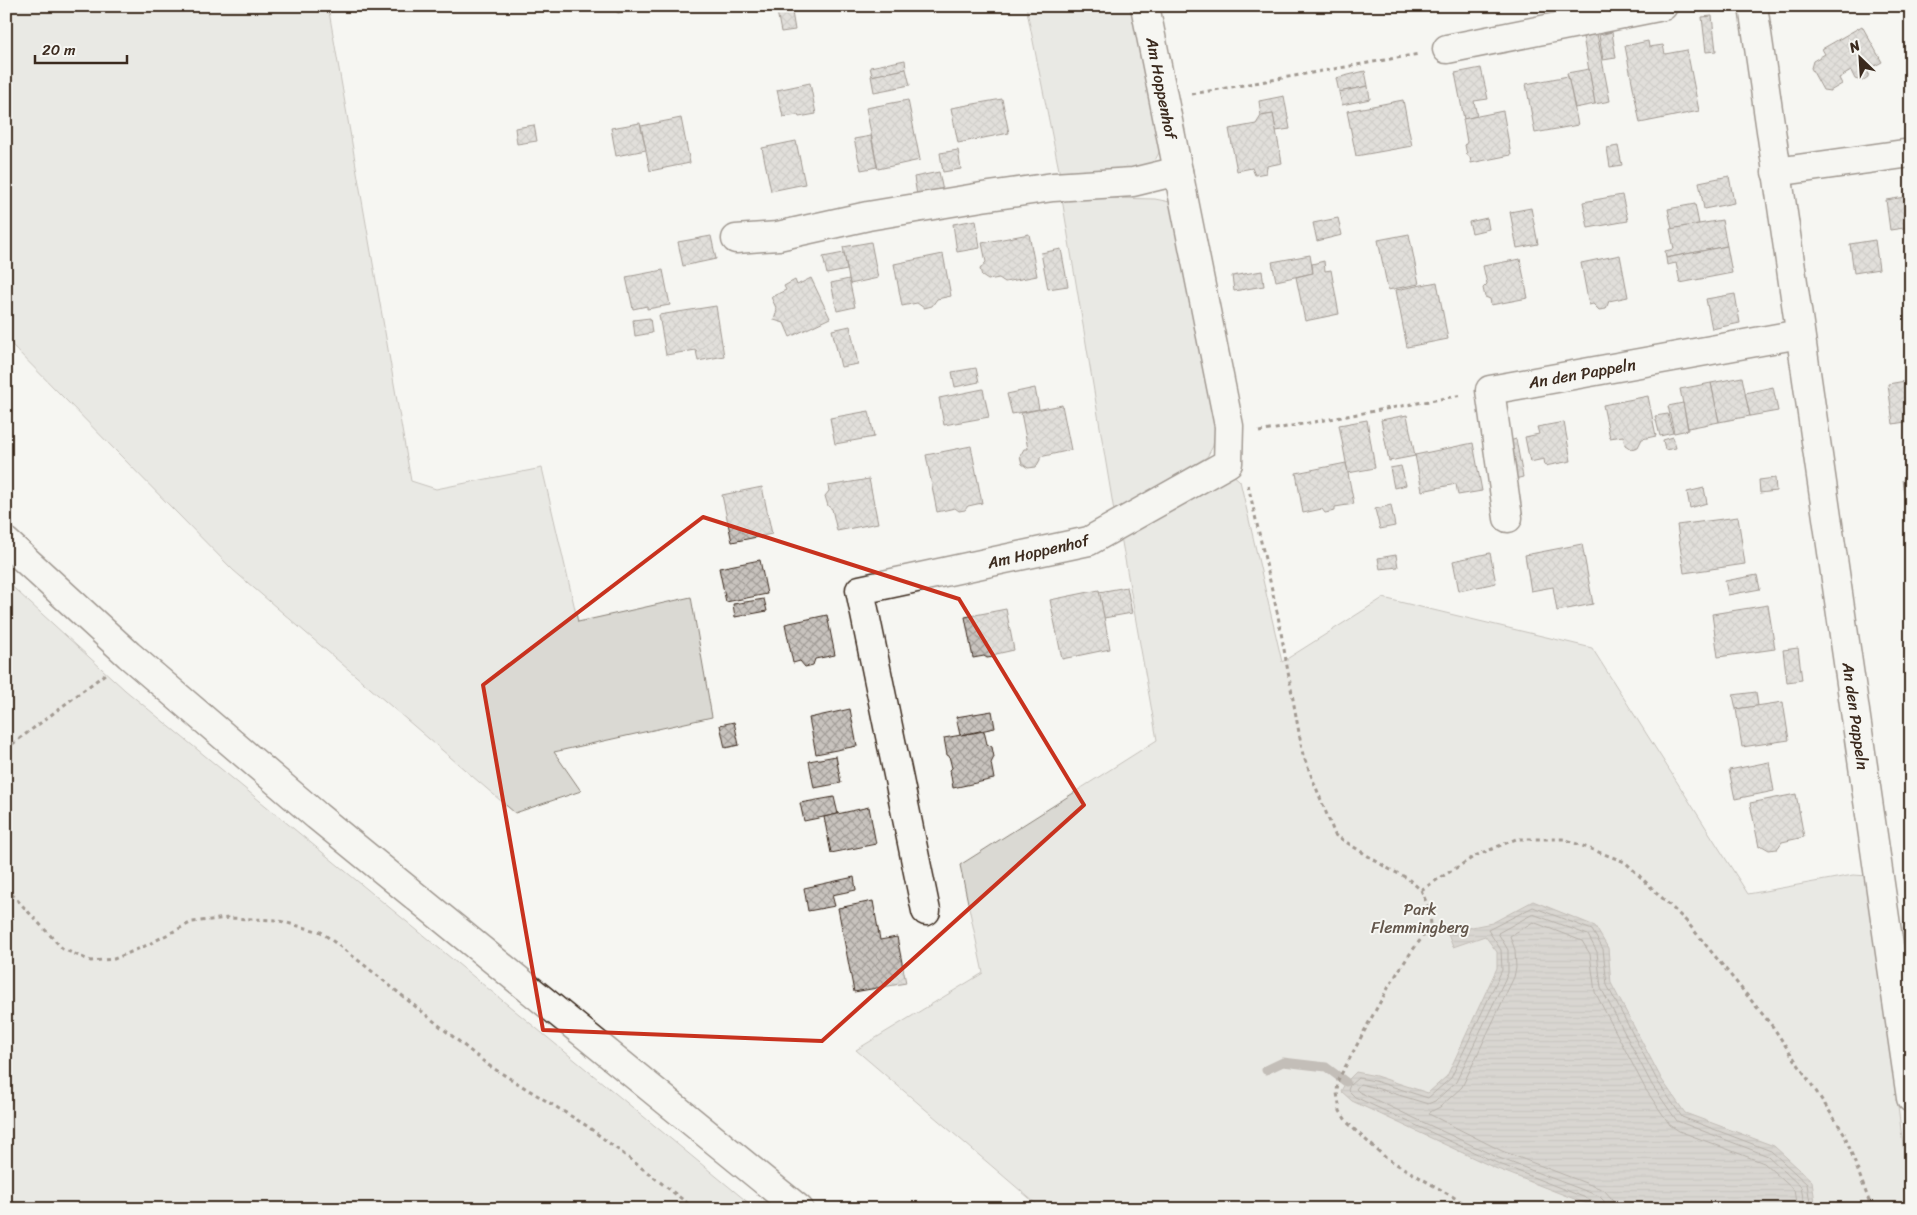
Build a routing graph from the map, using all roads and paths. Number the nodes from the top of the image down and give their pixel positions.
1 (1145, 6) edge
2 (1663, 6) edge
3 (1753, 6) edge
4 (1447, 49) joint
5 (1164, 99) junction
6 (1911, 153) edge
7 (1178, 171) junction
8 (1776, 172) junction
9 (736, 239) dead end
10 (1800, 334) junction
11 (1490, 390) junction
12 (1229, 450) junction
13 (1508, 518) dead end
14 (6, 542) edge
15 (129, 655) junction
16 (6, 749) edge
17 (6, 888) edge
18 (1421, 890) junction
19 (926, 911) dead end
20 (1911, 1098) edge
21 (695, 1209) edge
22 (799, 1209) edge
23 (1474, 1209) edge
24 (1872, 1209) edge

1 - 5 main road, Am Hoppenhof
2 - 4 main road
3 - 8 main road, An den Pappeln
4 - 5 path
5 - 7 main road, Am Hoppenhof
6 - 8 main road
7 - 9 main road
7 - 12 main road, Am Hoppenhof
8 - 10 main road, An den Pappeln
10 - 11 main road, An den Pappeln
10 - 20 main road, An den Pappeln
11 - 12 path
11 - 13 main road
12 - 18 path
12 - 19 main road, Am Hoppenhof
14 - 15 main road
15 - 16 path
15 - 22 main road
17 - 21 path
18 - 23 path
18 - 24 path

